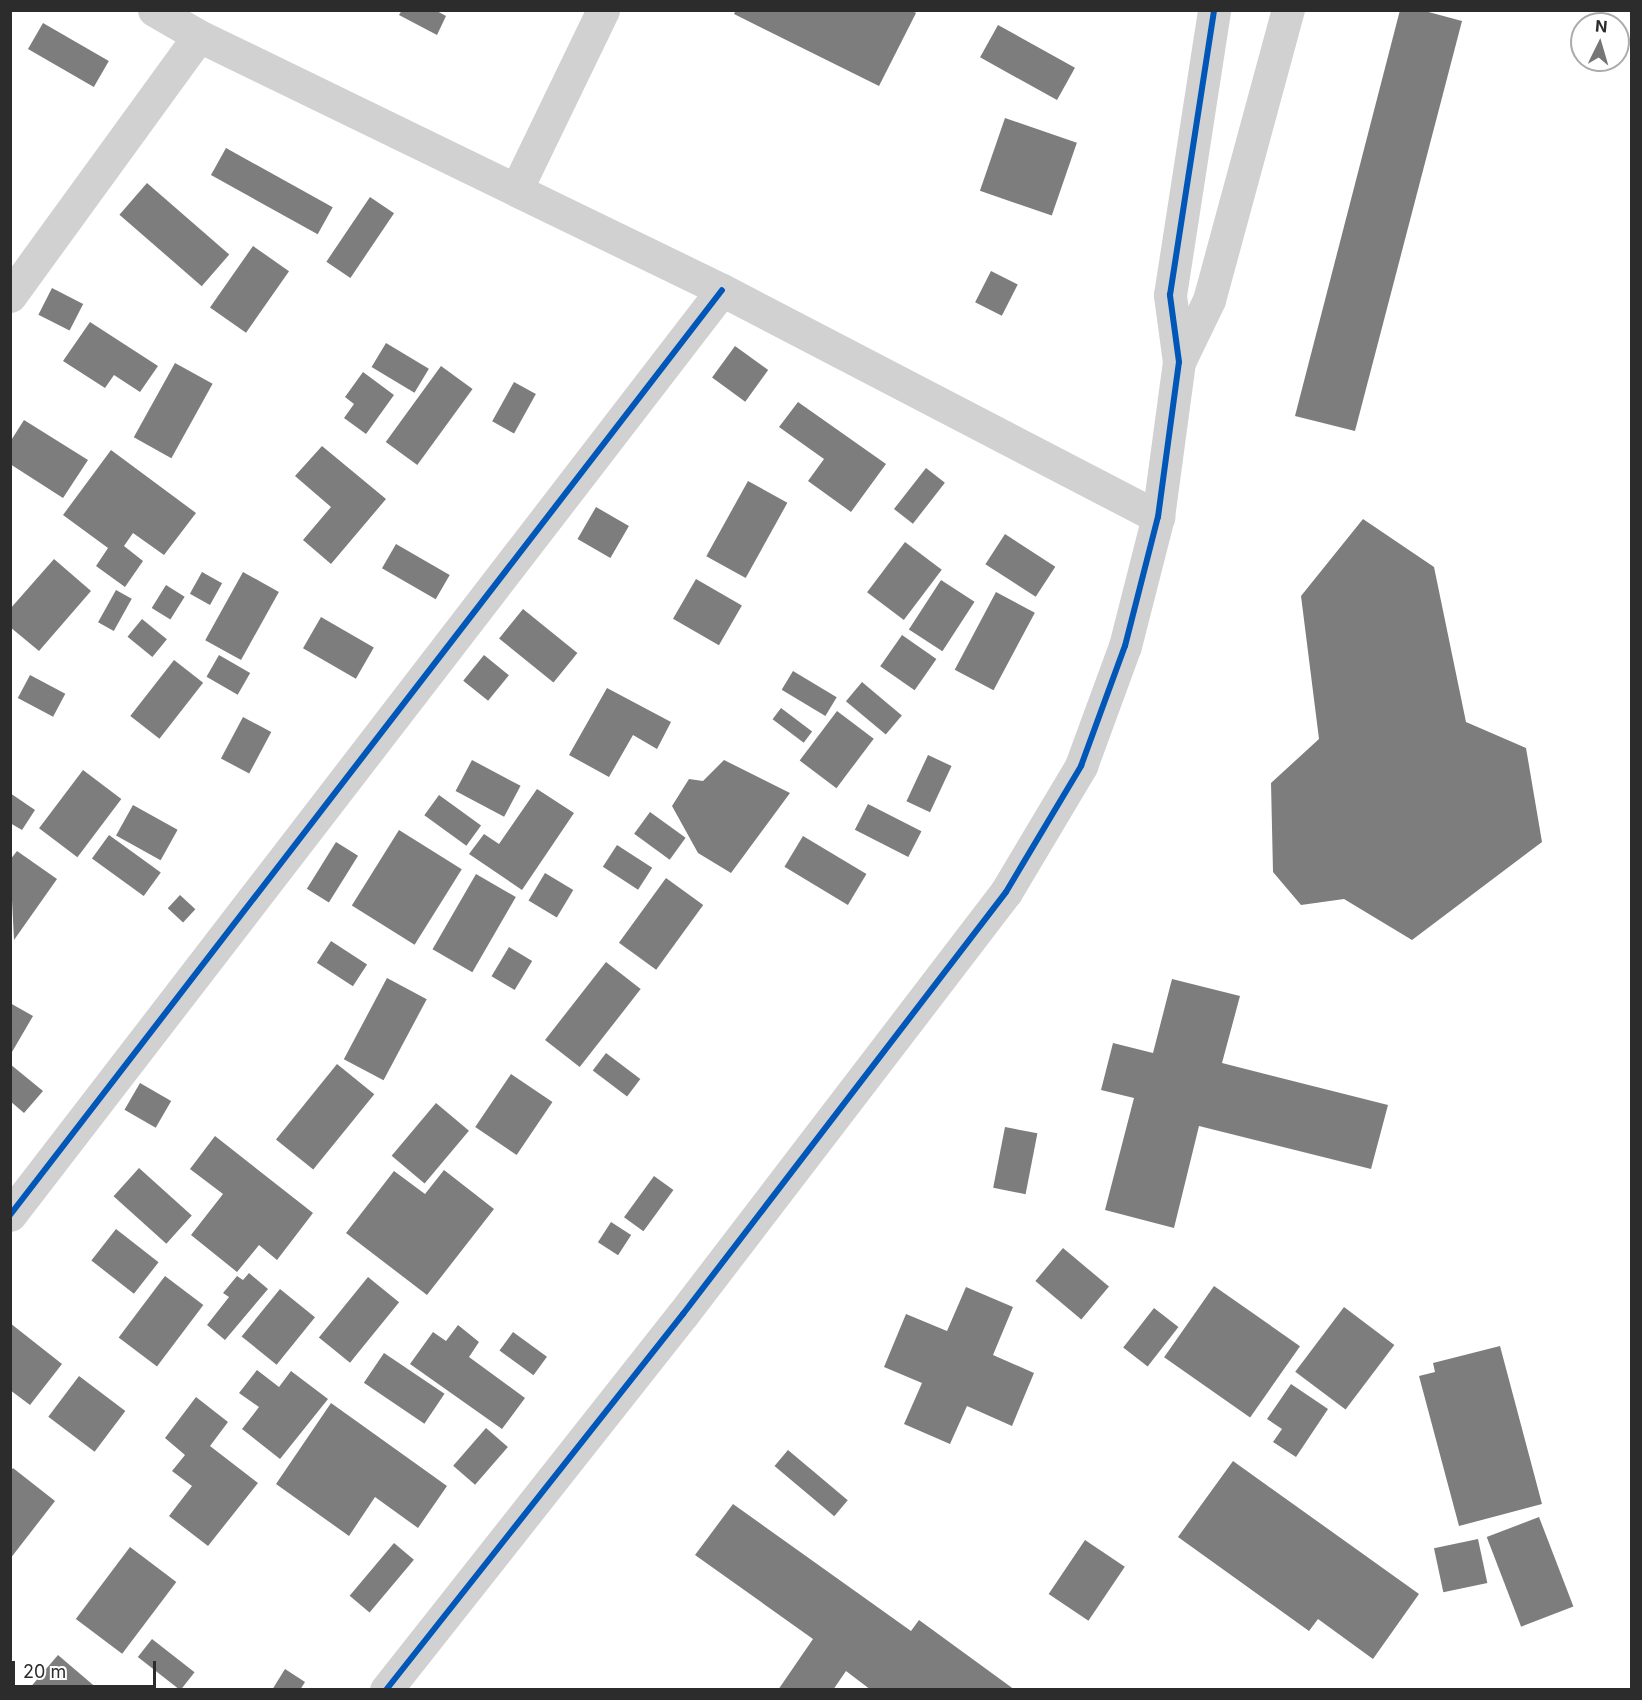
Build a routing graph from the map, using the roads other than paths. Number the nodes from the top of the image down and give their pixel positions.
1 (154, 10) edge
2 (603, 10) edge
3 (1214, 10) edge
4 (1288, 10) edge
5 (199, 36) junction
6 (517, 188) junction
7 (722, 290) junction
8 (10, 296) edge
9 (1179, 362) junction
10 (1158, 517) junction
11 (10, 1215) edge
12 (386, 1689) edge

1 - 5 street
2 - 6 street
3 - 9 street
4 - 9 street
5 - 6 street
5 - 8 street
6 - 7 street
7 - 10 street
7 - 11 street
9 - 10 street
10 - 12 street

